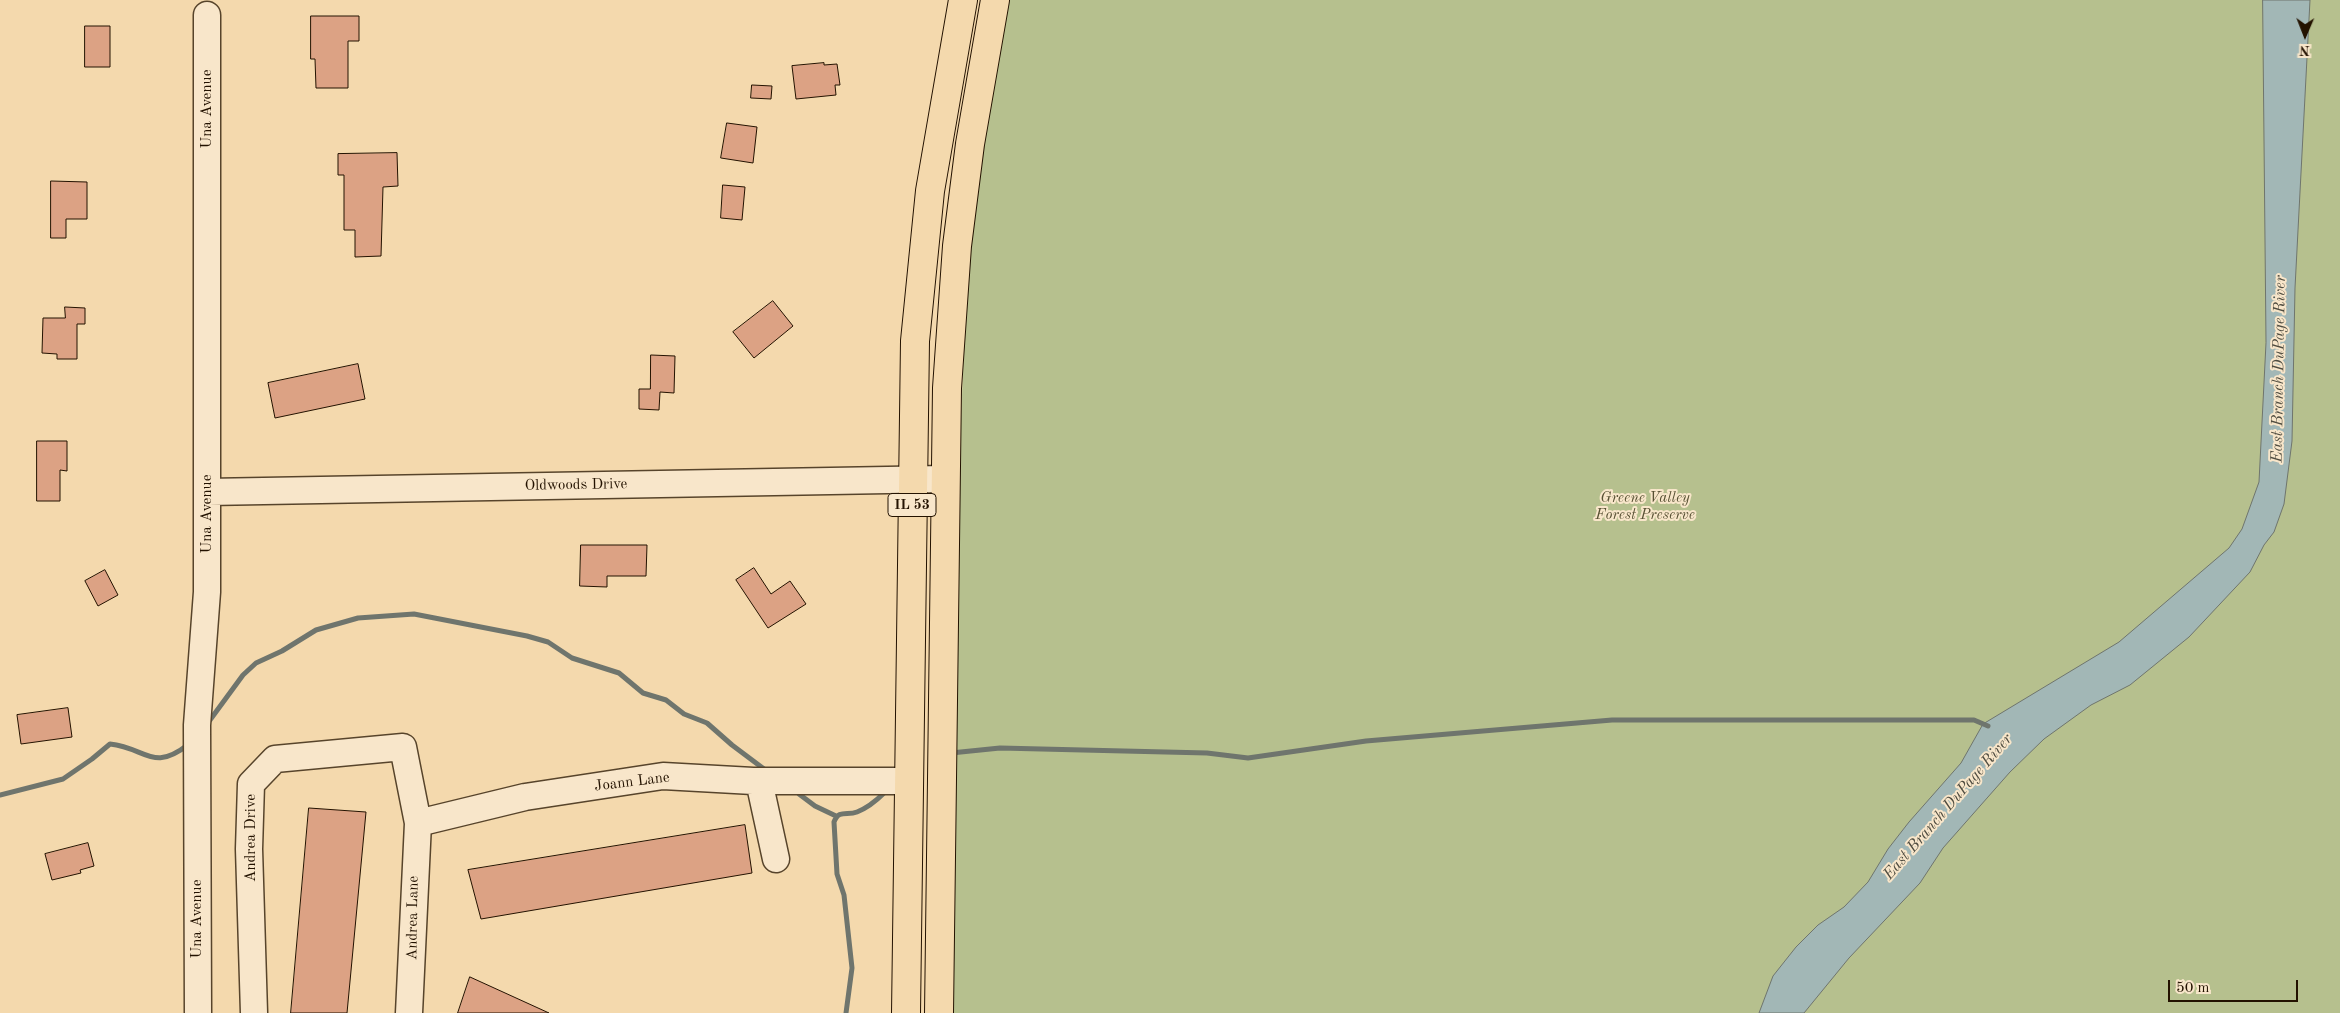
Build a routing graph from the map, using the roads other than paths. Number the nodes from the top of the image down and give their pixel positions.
1 (963, 0) edge
2 (995, 0) edge
3 (207, 15) dead end
4 (912, 479) junction
5 (944, 479) junction
6 (207, 492) junction
7 (759, 781) junction
8 (909, 781) junction
9 (418, 823) junction
10 (776, 859) dead end
11 (198, 1013) edge
12 (254, 1013) edge
13 (409, 1013) edge
14 (906, 1013) edge
15 (939, 1013) edge

1 - 4 main road, IL 53
2 - 5 main road, IL 53
3 - 6 street, Una Avenue
4 - 5 street, Oldwoods Drive
4 - 6 street, Oldwoods Drive
4 - 8 main road, IL 53
5 - 15 main road, IL 53
6 - 11 street, Una Avenue
7 - 8 street, Joann Lane
7 - 9 street, Joann Lane
7 - 10 street
8 - 14 main road, IL 53
9 - 12 street, Andrea Drive
9 - 13 street, Andrea Lane

